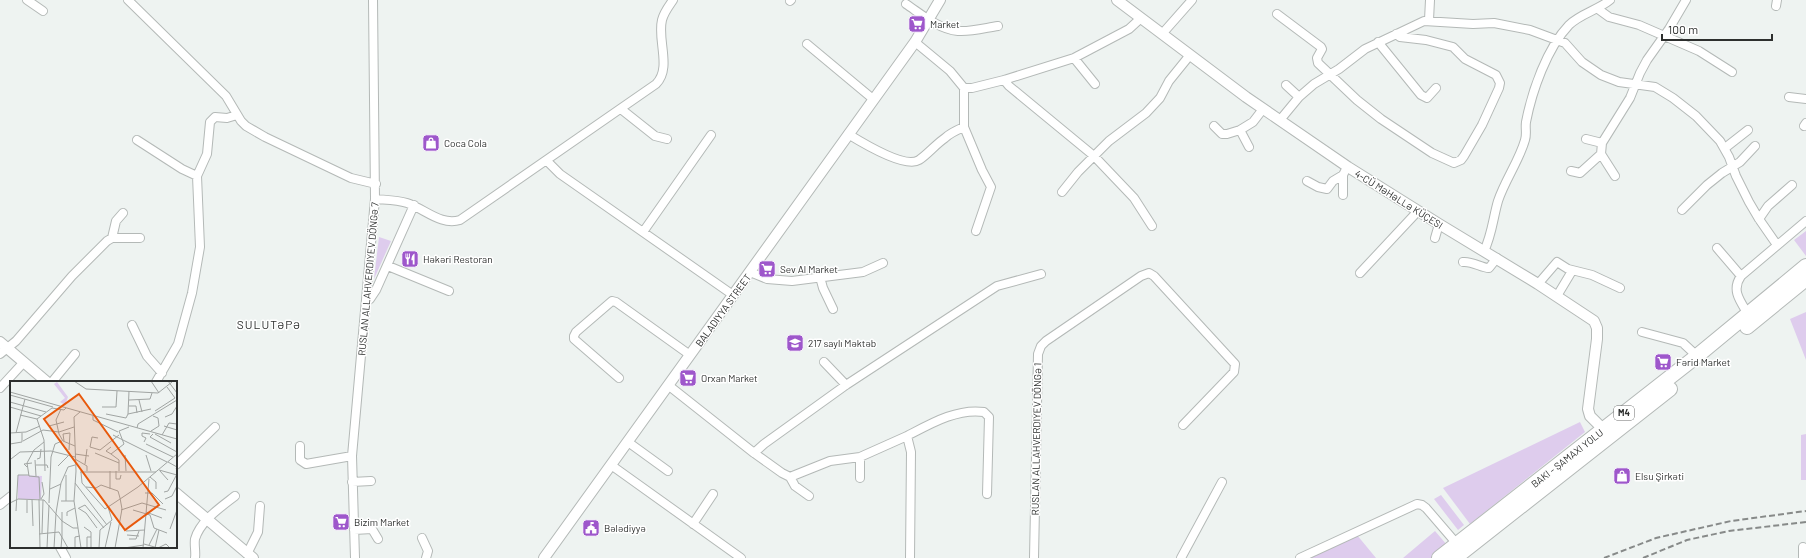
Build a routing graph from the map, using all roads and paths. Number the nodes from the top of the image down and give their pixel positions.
1 (27, 0) edge
2 (128, 0) edge
3 (373, 0) edge
4 (673, 0) edge
5 (940, 0) edge
6 (1118, 0) edge
7 (1192, 0) edge
8 (1430, 0) edge
9 (1610, 0) edge
10 (1686, 0) edge
11 (906, 4) dead end
12 (1598, 9) junction
13 (43, 11) dead end
14 (1277, 14) dead end
15 (1141, 18) junction
16 (929, 20) junction
17 (1430, 20) junction
18 (998, 26) dead end
19 (1162, 34) junction
20 (1396, 34) junction
21 (1665, 36) junction
22 (1558, 40) junction
23 (915, 42) junction
24 (1378, 42) junction
25 (807, 44) dead end
26 (1190, 55) junction
27 (1074, 58) junction
28 (1732, 72) dead end
29 (1329, 75) junction
30 (1004, 80) junction
31 (1095, 84) dead end
32 (1286, 85) dead end
33 (1635, 85) junction
34 (964, 88) junction
35 (1436, 88) dead end
36 (1299, 97) junction
37 (1789, 97) dead end
38 (873, 99) junction
39 (1806, 99) edge
40 (621, 109) junction
41 (1263, 109) junction
42 (237, 115) junction
43 (1280, 120) junction
44 (1214, 126) dead end
45 (964, 127) junction
46 (1240, 130) junction
47 (1748, 130) dead end
48 (848, 134) junction
49 (711, 135) dead end
50 (667, 139) dead end
51 (1586, 139) dead end
52 (137, 140) dead end
53 (1602, 143) junction
54 (1755, 146) dead end
55 (1249, 147) dead end
56 (1725, 148) junction
57 (1601, 154) junction
58 (1094, 156) junction
59 (547, 161) junction
60 (1733, 167) junction
61 (1345, 171) junction
62 (1571, 171) dead end
63 (197, 176) junction
64 (1615, 176) dead end
65 (1307, 181) dead end
66 (376, 184) junction
67 (1792, 185) dead end
68 (1062, 192) dead end
69 (1343, 196) dead end
70 (375, 199) junction
71 (414, 206) junction
72 (1682, 210) dead end
73 (1418, 211) junction
74 (123, 213) dead end
75 (1759, 219) junction
76 (1806, 221) edge
77 (1439, 224) junction
78 (1152, 226) dead end
79 (976, 231) dead end
80 (643, 232) junction
81 (112, 238) junction
82 (140, 238) dead end
83 (1435, 238) dead end
84 (1777, 244) junction
85 (1717, 248) dead end
86 (1484, 251) junction
87 (1497, 258) junction
88 (1462, 262) dead end
89 (883, 263) dead end
90 (388, 266) junction
91 (1806, 266) edge
92 (1572, 271) junction
93 (750, 272) junction
94 (1360, 273) dead end
95 (1041, 274) dead end
96 (1742, 276) junction
97 (820, 278) junction
98 (1806, 279) edge
99 (1538, 284) junction
100 (1620, 288) dead end
101 (449, 291) dead end
102 (733, 295) junction
103 (1558, 296) junction
104 (366, 302) junction
105 (833, 309) dead end
106 (1748, 314) junction
107 (132, 324) dead end
108 (1642, 332) dead end
109 (3, 348) edge
110 (75, 354) dead end
111 (690, 355) junction
112 (1697, 356) junction
113 (24, 362) junction
114 (824, 362) dead end
115 (162, 373) junction
116 (619, 378) dead end
117 (46, 381) edge
118 (53, 381) edge
119 (157, 381) edge
120 (846, 384) junction
121 (668, 385) junction
122 (0, 388) edge
123 (1183, 426) dead end
124 (215, 427) dead end
125 (1603, 429) junction
126 (907, 436) junction
127 (628, 442) junction
128 (300, 446) dead end
129 (754, 453) junction
130 (352, 456) junction
131 (860, 457) junction
132 (177, 464) edge
133 (610, 465) junction
134 (668, 471) dead end
135 (790, 477) junction
136 (860, 478) dead end
137 (371, 481) dead end
138 (352, 482) junction
139 (1222, 482) dead end
140 (177, 494) edge
141 (713, 494) dead end
142 (987, 494) dead end
143 (235, 496) dead end
144 (809, 496) dead end
145 (10, 497) edge
146 (0, 505) edge
147 (260, 506) dead end
148 (208, 520) junction
149 (693, 524) junction
150 (354, 530) junction
151 (422, 538) dead end
152 (378, 539) dead end
153 (1803, 547) dead end
154 (61, 548) edge
155 (1456, 551) edge
156 (250, 556) edge
157 (66, 558) edge
158 (196, 558) edge
159 (355, 558) edge
160 (426, 558) edge
161 (544, 558) edge
162 (741, 558) edge
163 (910, 558) edge
164 (1034, 558) edge
165 (1181, 558) edge
166 (1300, 558) edge
167 (1439, 558) edge
168 (1803, 558) edge

1 - 13 street
2 - 42 street
3 - 66 street, RUSLAN ALLAHVERDIYEV DÖNGƏ 7
4 - 40 street
5 - 16 street, BALADIYYA STREET
6 - 15 street, 4-CÜ MƏHƏLLƏ KÜÇESI
7 - 19 street
8 - 17 street
9 - 12 street
10 - 21 street
11 - 16 street
12 - 21 street
12 - 22 street
14 - 29 street
15 - 19 street, 4-CÜ MƏHƏLLƏ KÜÇESI
15 - 27 street
16 - 18 street
16 - 23 street, BALADIYYA STREET
17 - 20 street
17 - 22 street
19 - 26 street, 4-CÜ MƏHƏLLƏ KÜÇESI
20 - 24 street
20 - 29 street
21 - 28 street
21 - 33 street
22 - 33 street
22 - 86 street
23 - 34 street
23 - 38 street, BALADIYYA STREET
24 - 29 street
24 - 35 street
25 - 38 street
26 - 41 street, 4-CÜ MƏHƏLLƏ KÜÇESI
26 - 58 street
27 - 30 street
27 - 31 street
29 - 36 street
30 - 34 street
30 - 58 street
32 - 36 street
33 - 53 street
33 - 56 street
34 - 45 street
36 - 43 street
37 - 39 street
38 - 48 street, BALADIYYA STREET
40 - 50 street
40 - 59 street
41 - 43 street, 4-CÜ MƏHƏLLƏ KÜÇESI
41 - 46 street
42 - 63 street
42 - 66 street
43 - 61 street, 4-CÜ MƏHƏLLƏ KÜÇESI
44 - 46 street
45 - 48 street
45 - 79 street
46 - 55 street
47 - 56 street
48 - 93 street, BALADIYYA STREET
49 - 80 street
51 - 53 street
52 - 63 street
53 - 57 street
54 - 60 street
56 - 60 street
57 - 62 street
57 - 64 street
58 - 68 street
58 - 78 street
59 - 71 street
59 - 80 street
60 - 72 street
60 - 75 street
61 - 65 street
61 - 69 street
61 - 73 street, 4-CÜ MƏHƏLLƏ KÜÇESI
63 - 115 street
66 - 70 street, RUSLAN ALLAHVERDIYEV DÖNGƏ 7
67 - 75 street
70 - 71 street
70 - 104 street, RUSLAN ALLAHVERDIYEV DÖNGƏ 7
71 - 90 street
73 - 77 street, 4-CÜ MƏHƏLLƏ KÜÇESI
73 - 94 street
74 - 81 street
75 - 84 street
76 - 84 street
77 - 83 street
77 - 86 street, 4-CÜ MƏHƏLLƏ KÜÇESI
80 - 102 street
81 - 82 street
81 - 109 street
84 - 96 street
85 - 96 street
86 - 87 street, 4-CÜ MƏHƏLLƏ KÜÇESI
87 - 88 street
87 - 99 street, 4-CÜ MƏHƏLLƏ KÜÇESI
89 - 97 street
90 - 101 street
90 - 104 street
91 - 106 highway, M4
92 - 99 street
92 - 100 street
92 - 103 street
93 - 97 street
93 - 102 street, BALADIYYA STREET
95 - 120 street
96 - 106 street
97 - 105 street
98 - 155 highway, M4
99 - 103 street, 4-CÜ MƏHƏLLƏ KÜÇESI
102 - 111 street, BALADIYYA STREET
103 - 125 street, 4-CÜ MƏHƏLLƏ KÜÇESI
104 - 130 street, RUSLAN ALLAHVERDIYEV DÖNGƏ 7
106 - 112 highway, M4
107 - 115 street
108 - 112 street
109 - 113 street
110 - 118 street
111 - 116 street
111 - 121 street, BALADIYYA STREET
112 - 125 highway, M4
113 - 117 street
113 - 122 street
114 - 120 street
115 - 119 street
120 - 129 street
121 - 127 street, BALADIYYA STREET
121 - 129 street
123 - 164 street, RUSLAN ALLAHVERDIYEV DÖNGƏ 1
124 - 132 street
125 - 155 highway, M4
126 - 131 street
126 - 142 street
126 - 163 street
127 - 133 street, BALADIYYA STREET
127 - 134 street
128 - 130 street
129 - 135 street
130 - 138 street, RUSLAN ALLAHVERDIYEV DÖNGƏ 7
131 - 135 street
131 - 136 street
133 - 149 street
133 - 161 street, BALADIYYA STREET
135 - 144 street
137 - 138 street
138 - 150 street, RUSLAN ALLAHVERDIYEV DÖNGƏ 7
139 - 165 street
140 - 148 street
141 - 149 street
143 - 148 street
145 - 146 street
147 - 156 street
148 - 156 street
148 - 158 street
149 - 162 street
150 - 152 street
150 - 159 street, RUSLAN ALLAHVERDIYEV DÖNGƏ 7
151 - 160 street
153 - 168 street
154 - 157 street
155 - 166 street
155 - 167 highway, M4

